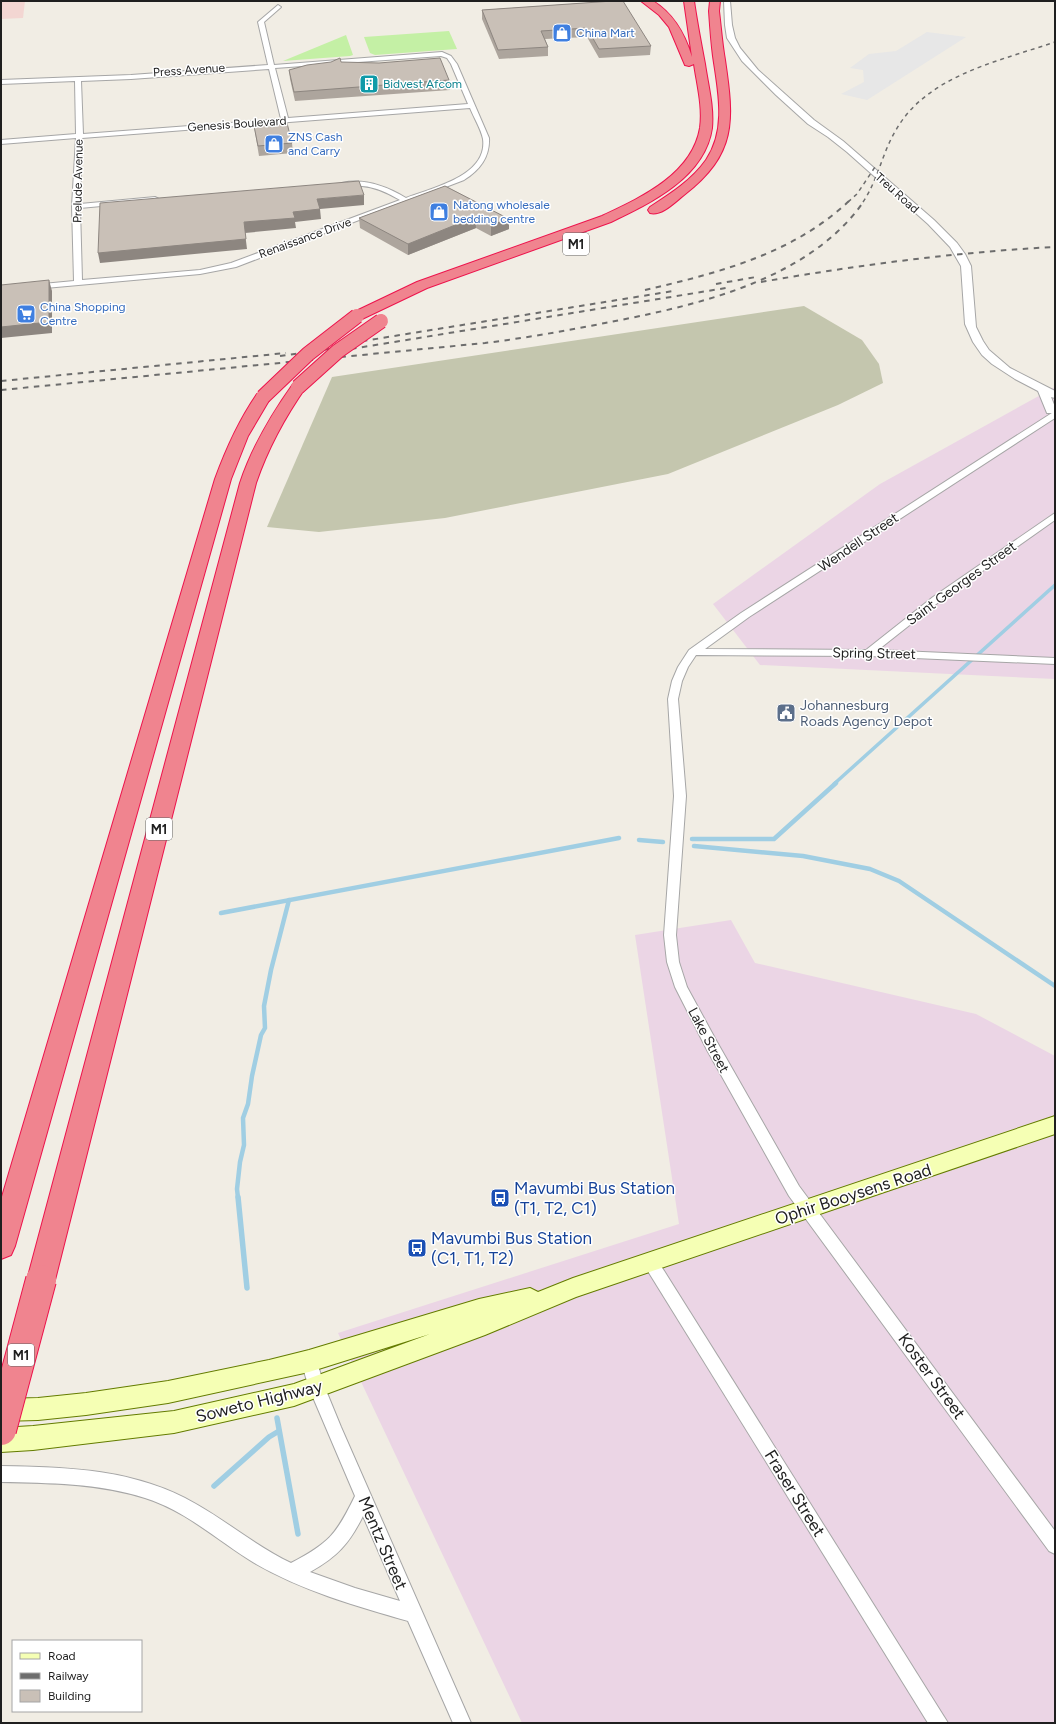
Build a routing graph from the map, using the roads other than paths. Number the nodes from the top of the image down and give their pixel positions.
1 (646, 1) edge
2 (689, 1) edge
3 (727, 1) edge
4 (714, 2) edge
5 (278, 7) dead end
6 (704, 10) dead end
7 (718, 49) junction
8 (447, 55) joint
9 (313, 62) junction
10 (270, 63) junction
11 (131, 75) junction
12 (78, 79) junction
13 (3, 83) edge
14 (473, 106) junction
15 (706, 115) junction
16 (285, 120) junction
17 (811, 122) junction
18 (79, 136) junction
19 (1, 142) edge
20 (335, 184) edge
21 (161, 198) edge
22 (406, 200) junction
23 (76, 206) junction
24 (639, 218) dead end
25 (614, 230) dead end
26 (930, 234) dead end
27 (956, 265) dead end
28 (496, 273) dead end
29 (966, 275) junction
30 (78, 283) junction
31 (1, 290) edge
32 (388, 318) dead end
33 (1043, 390) junction
34 (1055, 395) edge
35 (1054, 411) edge
36 (1055, 516) edge
37 (693, 652) junction
38 (868, 653) junction
39 (1055, 661) edge
40 (1055, 1125) edge
41 (808, 1208) junction
42 (1, 1246) edge
43 (651, 1262) junction
44 (573, 1288) junction
45 (309, 1361) junction
46 (317, 1388) junction
47 (1, 1410) edge
48 (1, 1430) edge
49 (1, 1440) edge
50 (1, 1474) edge
51 (363, 1497) junction
52 (1055, 1545) edge
53 (292, 1573) junction
54 (413, 1613) junction
55 (462, 1723) edge
56 (939, 1723) edge

1 - 15 highway
2 - 15 highway, M1
3 - 17 street, Treu Road
4 - 7 highway
5 - 10 street
6 - 7 highway
7 - 24 highway
8 - 9 street, Press Avenue
8 - 14 street, Renaissance Drive
9 - 10 street, Press Avenue
9 - 10 street, Press Avenue
10 - 11 street, Press Avenue
10 - 11 street, Press Avenue
10 - 16 street
11 - 12 street, Press Avenue
12 - 13 street, Press Avenue
12 - 18 street, Prelude Avenue
14 - 16 street, Genesis Boulevard
14 - 22 street, Renaissance Drive
15 - 42 highway, M1, bridge
16 - 18 street, Genesis Boulevard
17 - 26 street, Treu Road
17 - 29 street, Treu Road
18 - 19 street, Genesis Boulevard
18 - 23 street, Prelude Avenue
20 - 22 street
21 - 23 street
22 - 30 street, Renaissance Drive
23 - 30 street, Prelude Avenue
25 - 28 highway, M1
27 - 29 street
29 - 33 street, Treu Road
30 - 31 street, Renaissance Drive
32 - 48 highway, M1, bridge
33 - 34 street, Treu Road
33 - 35 street
35 - 37 street, Wendell Street
36 - 38 street, Saint Georges Street
37 - 38 street, Spring Street
37 - 41 street, Lake Street
38 - 39 street, Spring Street
40 - 41 main road, Ophir Booysens Road
41 - 43 main road, Ophir Booysens Road
41 - 52 street, Koster Street
43 - 44 main road, Soweto Highway
43 - 56 street, Fraser Street
44 - 45 main road, Soweto Highway
44 - 46 main road, Soweto Highway
45 - 46 street, Mentz Street
45 - 47 main road, Soweto Highway
46 - 49 main road, Soweto Highway
46 - 51 street, Mentz Street
50 - 53 street
51 - 53 street
51 - 54 street, Mentz Street
53 - 54 street
54 - 55 street, Mentz Street

